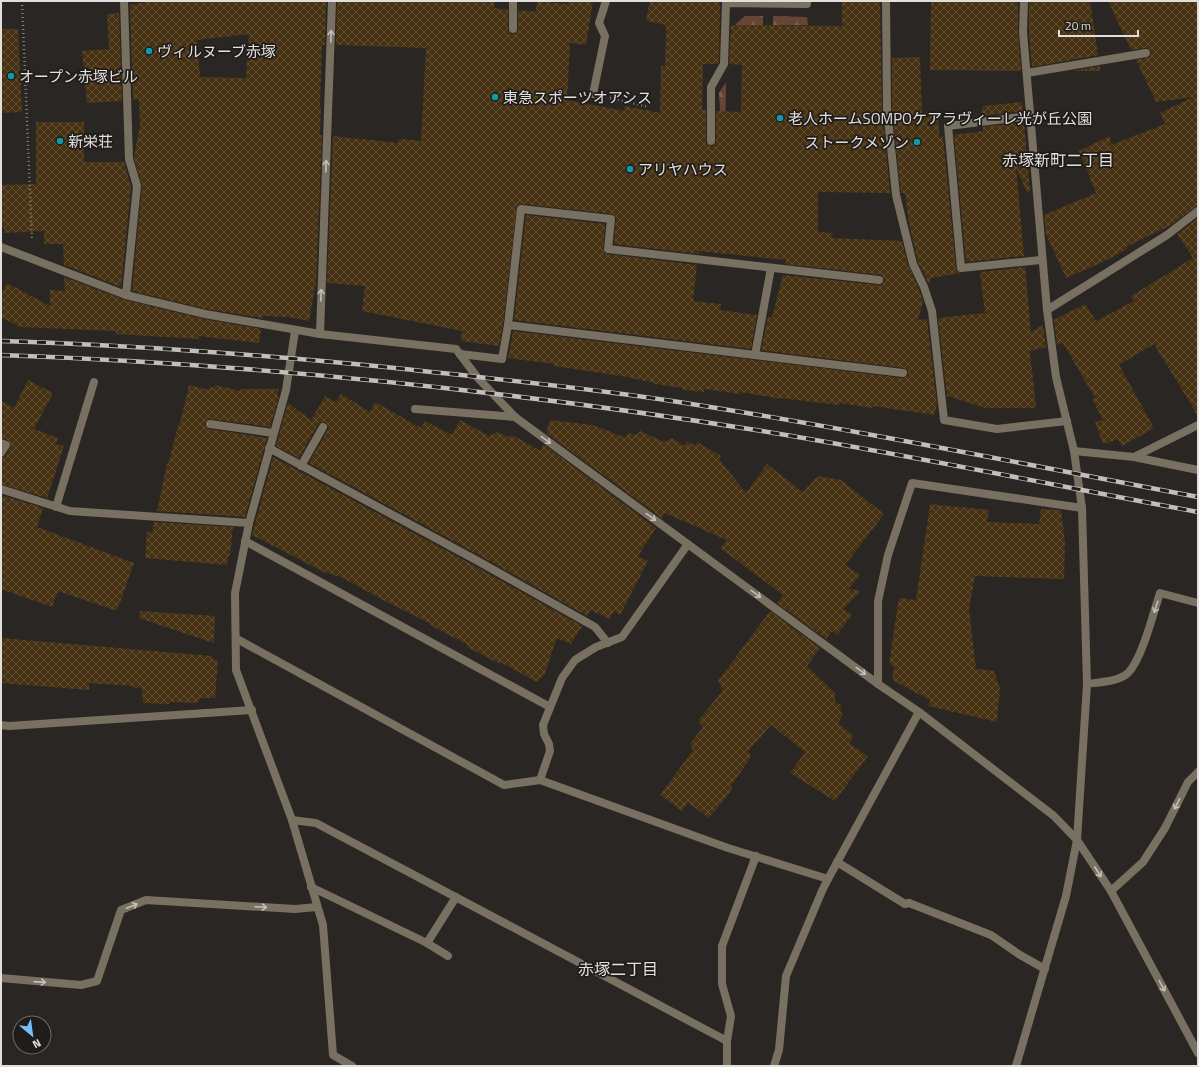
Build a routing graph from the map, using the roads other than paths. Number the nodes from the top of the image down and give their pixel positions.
1 (124, 1) edge
2 (332, 1) edge
3 (513, 1) edge
4 (606, 1) edge
5 (807, 1) edge
6 (886, 1) edge
7 (1024, 1) edge
8 (513, 29) dead end
9 (1146, 53) dead end
10 (1027, 73) junction
11 (593, 94) road end
12 (1030, 116) junction
13 (711, 141) dead end
14 (1198, 211) edge
15 (1, 247) edge
16 (1041, 260) junction
17 (771, 268) junction
18 (879, 280) dead end
19 (126, 296) junction
20 (1047, 310) junction
21 (508, 325) junction
22 (295, 331) junction
23 (320, 334) junction
24 (460, 354) junction
25 (755, 355) junction
26 (902, 373) dead end
27 (94, 382) dead end
28 (415, 409) dead end
29 (515, 417) junction
30 (1067, 421) junction
31 (210, 424) dead end
32 (1198, 426) edge
33 (323, 427) dead end
34 (273, 433) junction
35 (1, 443) edge
36 (269, 448) junction
37 (1074, 450) junction
38 (1, 453) edge
39 (1134, 457) junction
40 (301, 466) junction
41 (1198, 470) edge
42 (1, 489) edge
43 (56, 507) junction
44 (1082, 508) junction
45 (249, 523) junction
46 (245, 541) junction
47 (688, 544) junction
48 (1198, 603) edge
49 (237, 639) junction
50 (608, 643) junction
51 (878, 684) junction
52 (1087, 684) junction
53 (550, 707) junction
54 (252, 710) junction
55 (919, 712) junction
56 (1, 724) edge
57 (1198, 772) edge
58 (540, 780) junction
59 (292, 820) junction
60 (1077, 840) junction
61 (756, 856) junction
62 (838, 862) junction
63 (828, 879) junction
64 (311, 887) junction
65 (1111, 891) junction
66 (456, 897) junction
67 (317, 907) junction
68 (427, 943) junction
69 (448, 956) dead end
70 (1045, 969) junction
71 (1, 978) edge
72 (727, 1041) junction
73 (1198, 1053) edge
74 (352, 1066) edge
75 (727, 1066) edge
76 (774, 1066) edge
77 (1016, 1066) edge

1 - 19 street
23 -> 2 street
3 - 8 street
4 - 11 street
5 - 13 street
6 - 30 street
7 - 10 street
9 - 10 street
10 - 12 street
12 - 16 street
12 - 16 street
14 - 20 street
15 - 19 street
16 - 20 street
17 - 18 street
17 - 21 street
17 - 25 street
19 - 22 street
20 - 30 street
21 - 24 street
21 - 25 street
22 - 23 street
22 - 34 street
23 - 24 street
24 - 29 street
25 - 26 street
27 - 43 street
28 - 29 street
29 -> 47 street
30 - 37 street
31 - 34 street
32 - 39 street
33 - 40 street
34 - 36 street
35 - 38 street
36 - 40 street
36 - 45 street
37 - 39 street
37 - 44 street
39 - 41 street
40 - 50 street
42 - 43 street
43 - 45 street
44 - 51 street
44 - 52 street
45 - 46 street
46 - 49 street
46 - 53 street
47 - 50 street
47 -> 51 street
48 -> 52 street
49 - 54 street
49 - 58 street
50 - 53 street
51 - 55 street
52 - 60 street
53 - 58 street
54 - 56 street
54 - 59 street
55 - 60 street
55 - 62 street
57 -> 65 street
58 - 61 street
59 - 64 street
59 - 66 street
60 -> 65 street
60 - 70 street
61 - 63 street
61 - 72 street
62 - 63 street
62 - 70 street
63 - 76 street
64 - 67 street
64 - 68 street
65 -> 73 street
66 - 68 street
66 - 72 street
71 -> 67 street
67 - 74 street
68 - 69 street
70 - 77 street
72 - 75 street

